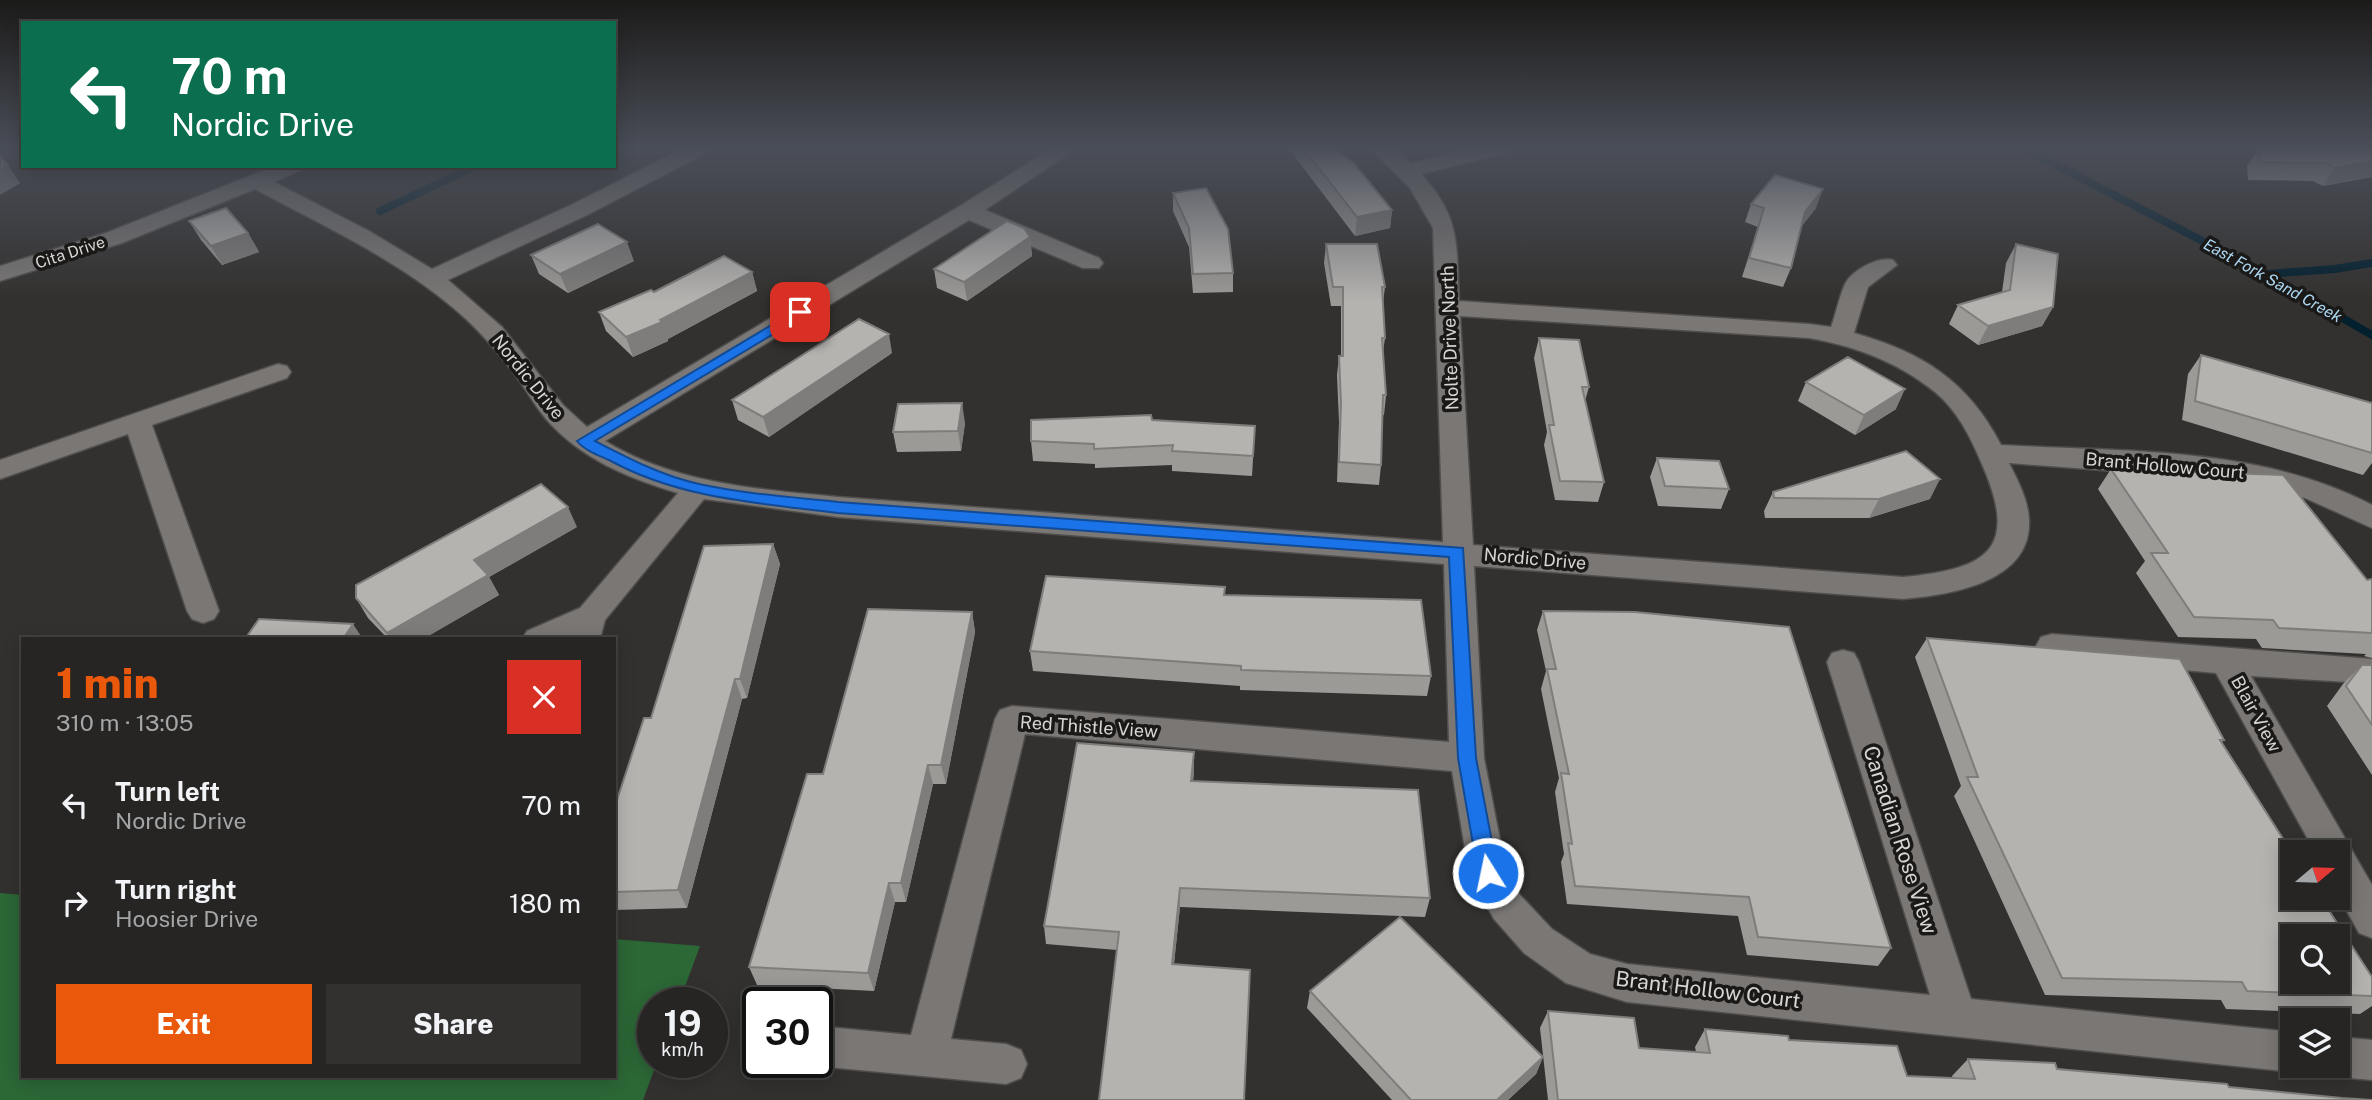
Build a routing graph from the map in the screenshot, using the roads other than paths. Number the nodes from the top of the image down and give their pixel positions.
1 (213, 199) edge
2 (290, 199) edge
3 (600, 199) edge
4 (987, 199) edge
5 (1431, 199) edge
6 (968, 211) junction
7 (1091, 262) dead end
8 (1885, 265) dead end
9 (0, 274) edge
10 (430, 279) junction
11 (1449, 308) junction
12 (1841, 336) junction
13 (278, 372) dead end
14 (137, 421) junction
15 (584, 441) junction
16 (1991, 453) junction
17 (0, 470) edge
18 (697, 489) junction
19 (2372, 518) edge
20 (1457, 552) junction
21 (203, 611) dead end
22 (587, 627) edge
23 (546, 637) edge
24 (2052, 646) edge
25 (1843, 662) dead end
26 (2226, 662) junction
27 (2366, 670) edge
28 (1467, 758) junction
29 (2327, 840) edge
30 (2350, 882) edge
31 (2372, 921) edge
32 (1957, 1019) junction
33 (833, 1047) edge
34 (2280, 1051) edge
35 (926, 1056) junction
36 (2350, 1058) edge
37 (2372, 1060) edge
38 (1006, 1064) dead end

1 - 9 street, Cita Drive
2 - 10 street, Nordic Drive
3 - 10 street
4 - 6 street
5 - 11 street, Nolte Drive North
6 - 7 street
6 - 15 street
8 - 12 street
10 - 15 street, Nordic Drive
11 - 12 street, Nordic Drive
11 - 20 street, Nolte Drive North
12 - 16 street, Nordic Drive
13 - 14 street
14 - 17 street
14 - 21 street
15 - 18 street, Nordic Drive
16 - 19 street, Brant Hollow Court
16 - 20 street, Nordic Drive
18 - 20 street, Nordic Drive
18 - 22 street
20 - 28 street, Brant Hollow Court
22 - 23 street
24 - 26 street
25 - 32 street, Canadian Rose View
26 - 27 street, Blair View
26 - 29 street, Blair View
28 - 32 street, Brant Hollow Court
28 - 35 street, Red Thistle View
30 - 31 street
32 - 34 street, Brant Hollow Court
33 - 35 street
35 - 38 street
36 - 37 street

